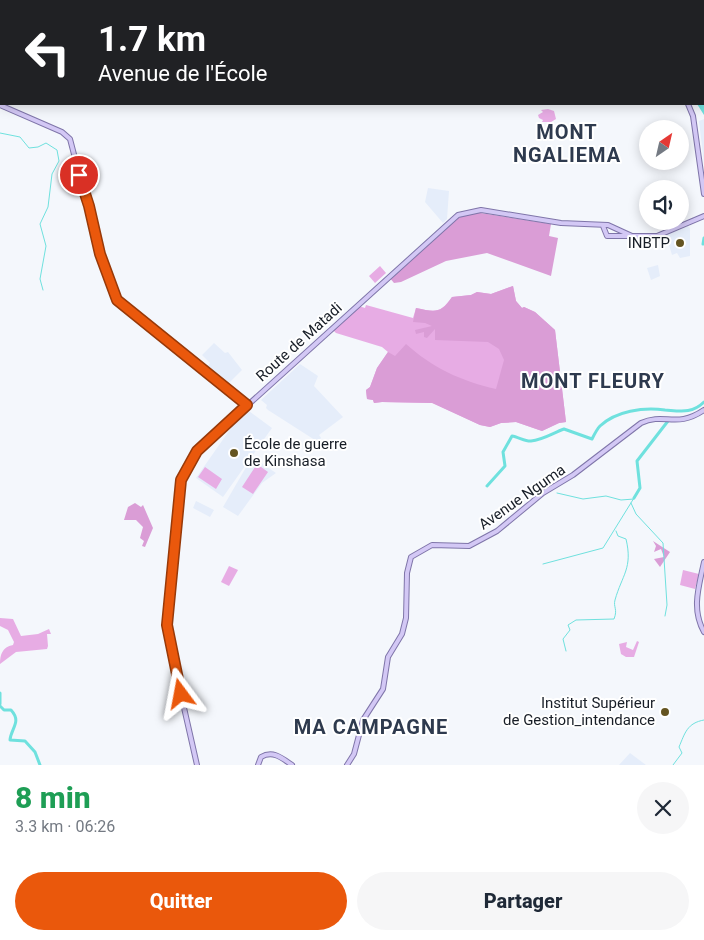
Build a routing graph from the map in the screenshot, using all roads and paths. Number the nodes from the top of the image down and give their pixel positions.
1 (0, 105) edge
2 (688, 105) edge
3 (704, 194) edge
4 (704, 216) edge
5 (603, 226) junction
6 (621, 234) junction
7 (247, 405) junction
8 (704, 410) edge
9 (696, 415) junction
10 (682, 421) junction
11 (689, 422) dead end
12 (704, 562) edge
13 (704, 632) edge
14 (197, 765) edge
15 (258, 765) edge
16 (292, 765) edge
17 (348, 765) edge

1 - 7 main road
2 - 3 main road
4 - 6 main road, Route de Matadi
5 - 6 main road, Route de Matadi
5 - 6 main road, Route de Matadi
5 - 7 main road, Route de Matadi
7 - 14 main road, Route de Matadi
8 - 9 main road, Avenue Nguma
9 - 10 main road, Avenue Nguma
9 - 10 main road
10 - 11 main road
10 - 17 main road, Avenue Nguma
12 - 13 main road
15 - 16 main road

